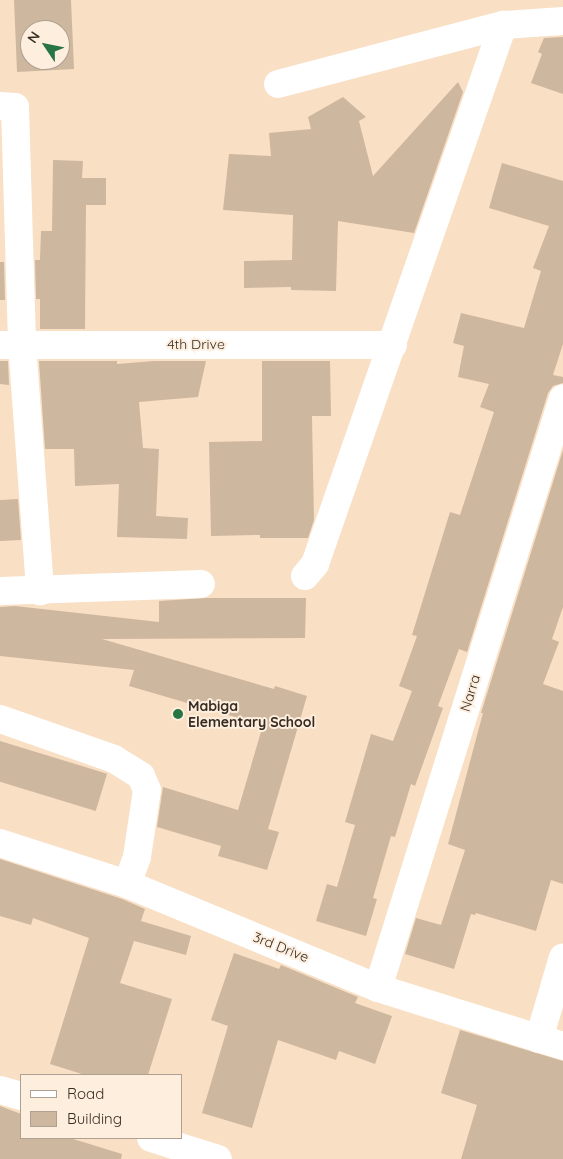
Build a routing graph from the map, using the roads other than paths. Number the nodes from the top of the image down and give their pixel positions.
1 (563, 21) edge
2 (503, 25) junction
3 (278, 84) dead end
4 (0, 106) edge
5 (11, 345) edge
6 (393, 345) junction
7 (563, 398) edge
8 (305, 576) dead end
9 (201, 584) dead end
10 (0, 591) edge
11 (40, 591) junction
12 (0, 719) edge
13 (0, 844) edge
14 (127, 884) junction
15 (563, 957) edge
16 (378, 988) junction
17 (551, 1043) edge
18 (0, 1090) edge
19 (20, 1096) edge
20 (154, 1139) edge
21 (218, 1159) edge

1 - 2 street
2 - 3 street
2 - 6 street
4 - 5 street
5 - 6 street, 4th Drive
5 - 11 street
6 - 8 street
7 - 16 street, Narra
9 - 11 street
10 - 11 street
12 - 14 street
13 - 14 street, 3rd Drive
14 - 16 street, 3rd Drive
15 - 17 street
16 - 17 street, 3rd Drive
18 - 19 street
20 - 21 street

